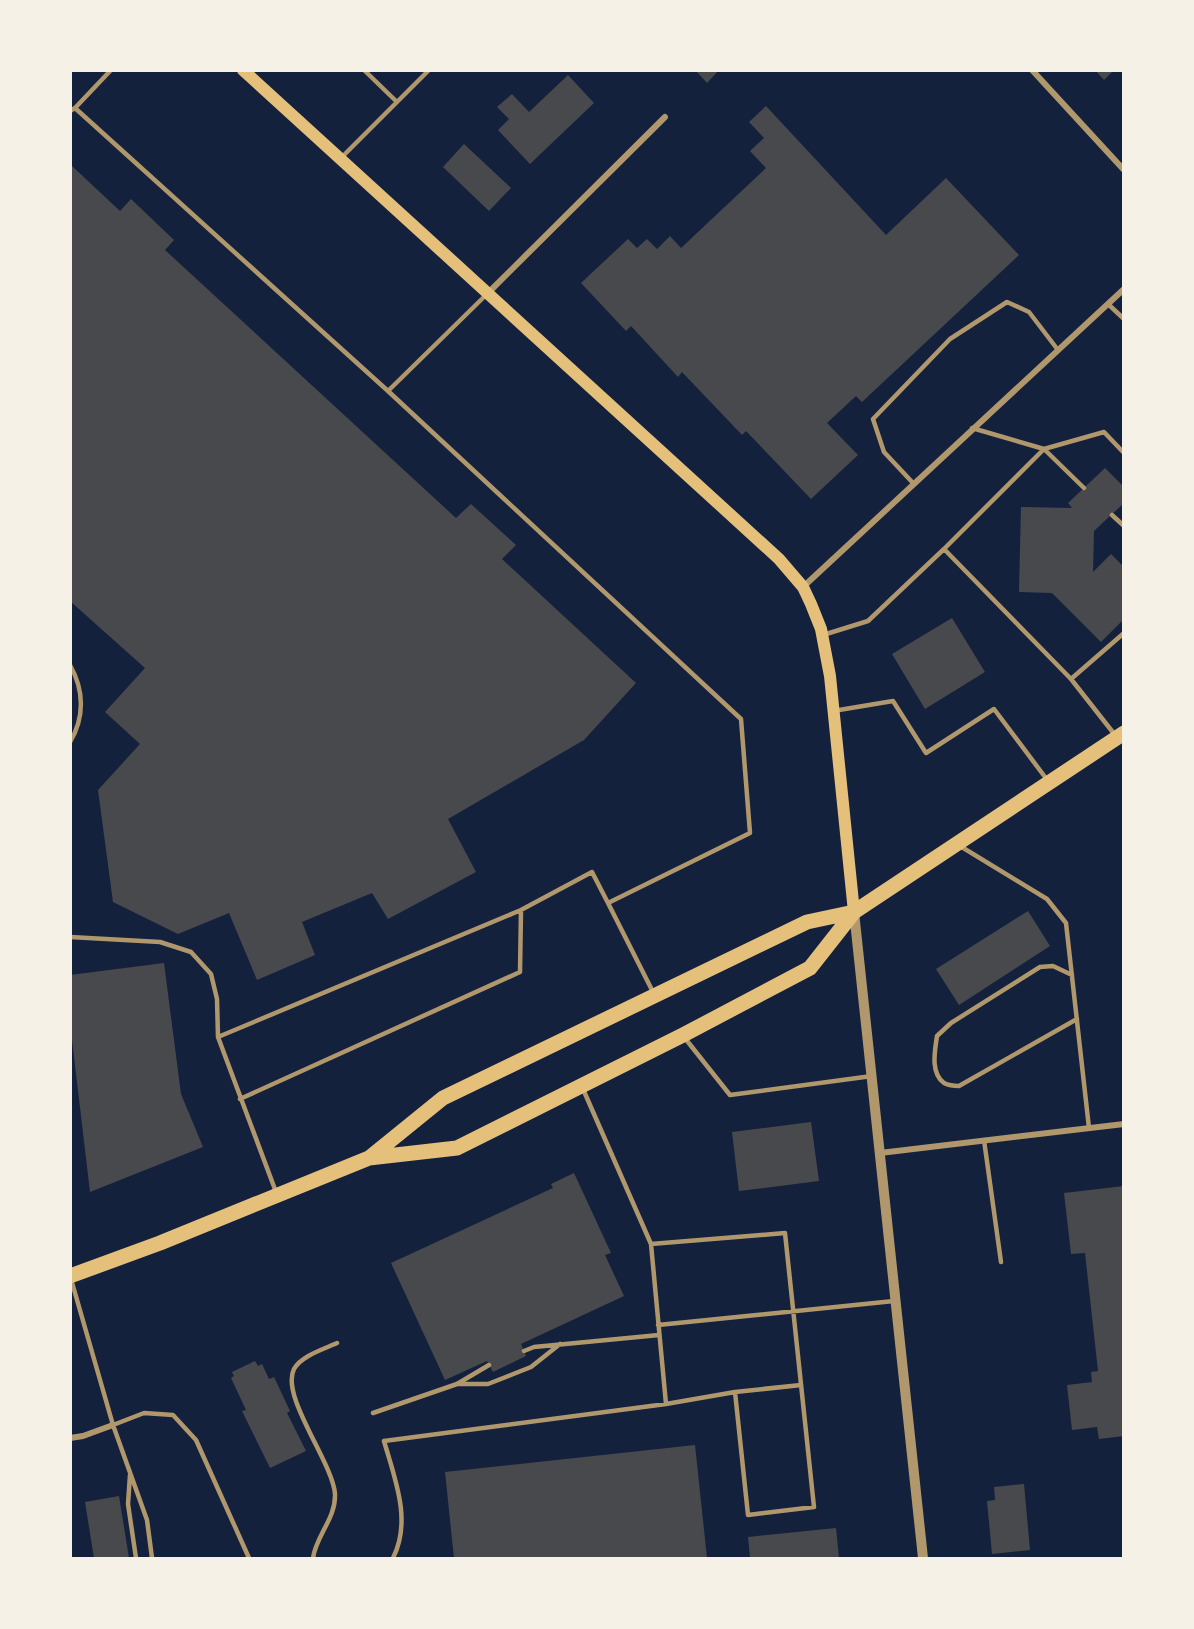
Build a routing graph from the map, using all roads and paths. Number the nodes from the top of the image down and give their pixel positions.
1 (111, 70) edge
2 (243, 70) edge
3 (364, 70) edge
4 (429, 70) edge
5 (1032, 70) edge
6 (397, 102) junction
7 (73, 110) edge
8 (665, 117) dead end
9 (340, 159) junction
10 (1124, 170) edge
11 (1124, 289) edge
12 (487, 294) junction
13 (1108, 304) junction
14 (1124, 319) edge
15 (1058, 350) junction
16 (388, 391) junction
17 (972, 428) junction
18 (1044, 448) junction
19 (1124, 453) edge
20 (913, 483) junction
21 (1084, 488) dead end
22 (1112, 514) dead end
23 (1124, 526) edge
24 (944, 549) junction
25 (802, 587) junction
26 (1124, 633) edge
27 (822, 636) junction
28 (70, 665) edge
29 (1071, 679) junction
30 (833, 711) junction
31 (1120, 735) edge
32 (70, 742) edge
33 (1049, 783) junction
34 (957, 844) junction
35 (608, 903) junction
36 (521, 910) junction
37 (854, 912) junction
38 (70, 937) edge
39 (1072, 975) junction
40 (655, 996) junction
41 (1077, 1019) junction
42 (683, 1035) junction
43 (218, 1037) junction
44 (872, 1076) junction
45 (582, 1087) junction
46 (240, 1099) junction
47 (1124, 1124) edge
48 (1089, 1128) junction
49 (984, 1140) junction
50 (880, 1153) junction
51 (369, 1158) junction
52 (278, 1196) junction
53 (651, 1244) junction
54 (1001, 1262) dead end
55 (70, 1277) edge
56 (896, 1300) junction
57 (794, 1311) junction
58 (658, 1325) junction
59 (659, 1335) junction
60 (337, 1343) dead end
61 (561, 1344) junction
62 (524, 1351) dead end
63 (489, 1365) dead end
64 (457, 1384) junction
65 (801, 1385) junction
66 (735, 1392) junction
67 (666, 1404) junction
68 (373, 1413) dead end
69 (113, 1425) junction
70 (70, 1438) edge
71 (130, 1473) junction
72 (136, 1558) edge
73 (152, 1558) edge
74 (249, 1558) edge
75 (313, 1558) edge
76 (393, 1558) edge
77 (924, 1558) edge

1 - 7 lane
2 - 9 main road
3 - 6 lane
4 - 6 lane
5 - 10 street
6 - 9 lane
7 - 16 lane
8 - 12 street
9 - 12 main road
11 - 13 street
12 - 16 lane
12 - 25 main road
13 - 14 lane
13 - 15 street
15 - 17 street
15 - 20 lane
16 - 35 lane
17 - 18 lane
17 - 20 street
18 - 19 lane
18 - 21 lane
18 - 24 lane
20 - 25 street
22 - 23 lane
24 - 27 lane
24 - 29 lane
25 - 27 main road
26 - 29 lane
27 - 30 main road
28 - 32 lane
29 - 31 lane
30 - 33 lane
30 - 37 main road
31 - 33 main road
33 - 34 main road
34 - 37 main road
34 - 39 lane
35 - 36 lane
35 - 40 lane
36 - 43 lane
36 - 46 lane
37 - 40 main road
37 - 42 main road
37 - 44 street
38 - 43 lane
39 - 41 lane
39 - 41 lane
40 - 51 main road
41 - 48 lane
42 - 44 lane
42 - 45 main road
43 - 46 lane
44 - 50 street
45 - 51 main road
45 - 53 lane
46 - 52 lane
47 - 48 street
48 - 49 street
49 - 50 street
49 - 54 lane
50 - 56 street
51 - 52 main road
52 - 55 main road
53 - 57 lane
53 - 58 lane
55 - 69 lane
56 - 57 lane
56 - 77 street
57 - 58 lane
57 - 65 lane
58 - 59 lane
59 - 61 lane
59 - 67 lane
60 - 75 lane
61 - 62 lane
61 - 64 lane
63 - 64 lane
64 - 68 lane
65 - 66 lane
65 - 66 lane
66 - 67 lane
67 - 76 lane
69 - 70 street
69 - 71 lane
69 - 74 lane
71 - 72 lane
71 - 73 lane

